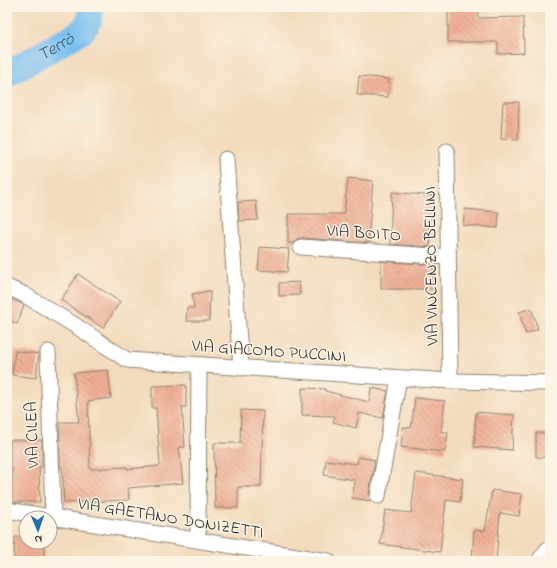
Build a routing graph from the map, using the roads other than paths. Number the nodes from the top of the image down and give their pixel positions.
1 (447, 151) dead end
2 (226, 159) dead end
3 (301, 247) dead end
4 (448, 257) junction
5 (7, 287) edge
6 (48, 352) dead end
7 (199, 365) junction
8 (241, 368) junction
9 (399, 378) junction
10 (450, 381) junction
11 (550, 383) edge
12 (378, 496) dead end
13 (7, 510) edge
14 (53, 510) edge
15 (18, 512) edge
16 (58, 518) edge
17 (198, 540) junction
18 (550, 552) edge
19 (328, 561) edge
20 (543, 561) edge

1 - 4 street, VIA VINCENZO BELLINI
2 - 8 street
3 - 4 street, VIA BOITO
4 - 10 street, VIA VINCENZO BELLINI
5 - 7 street, VIA GIACOMO PUCCINI
6 - 14 street, VIA CILEA
7 - 8 street, VIA GIACOMO PUCCINI
7 - 17 street
8 - 9 street, VIA GIACOMO PUCCINI
9 - 10 street, VIA GIACOMO PUCCINI
9 - 12 street
10 - 11 street, VIA GIACOMO PUCCINI
13 - 15 street, VIA GAETANO DONIZETTI
16 - 17 street, VIA GAETANO DONIZETTI
17 - 19 street, VIA GAETANO DONIZETTI
18 - 20 street

